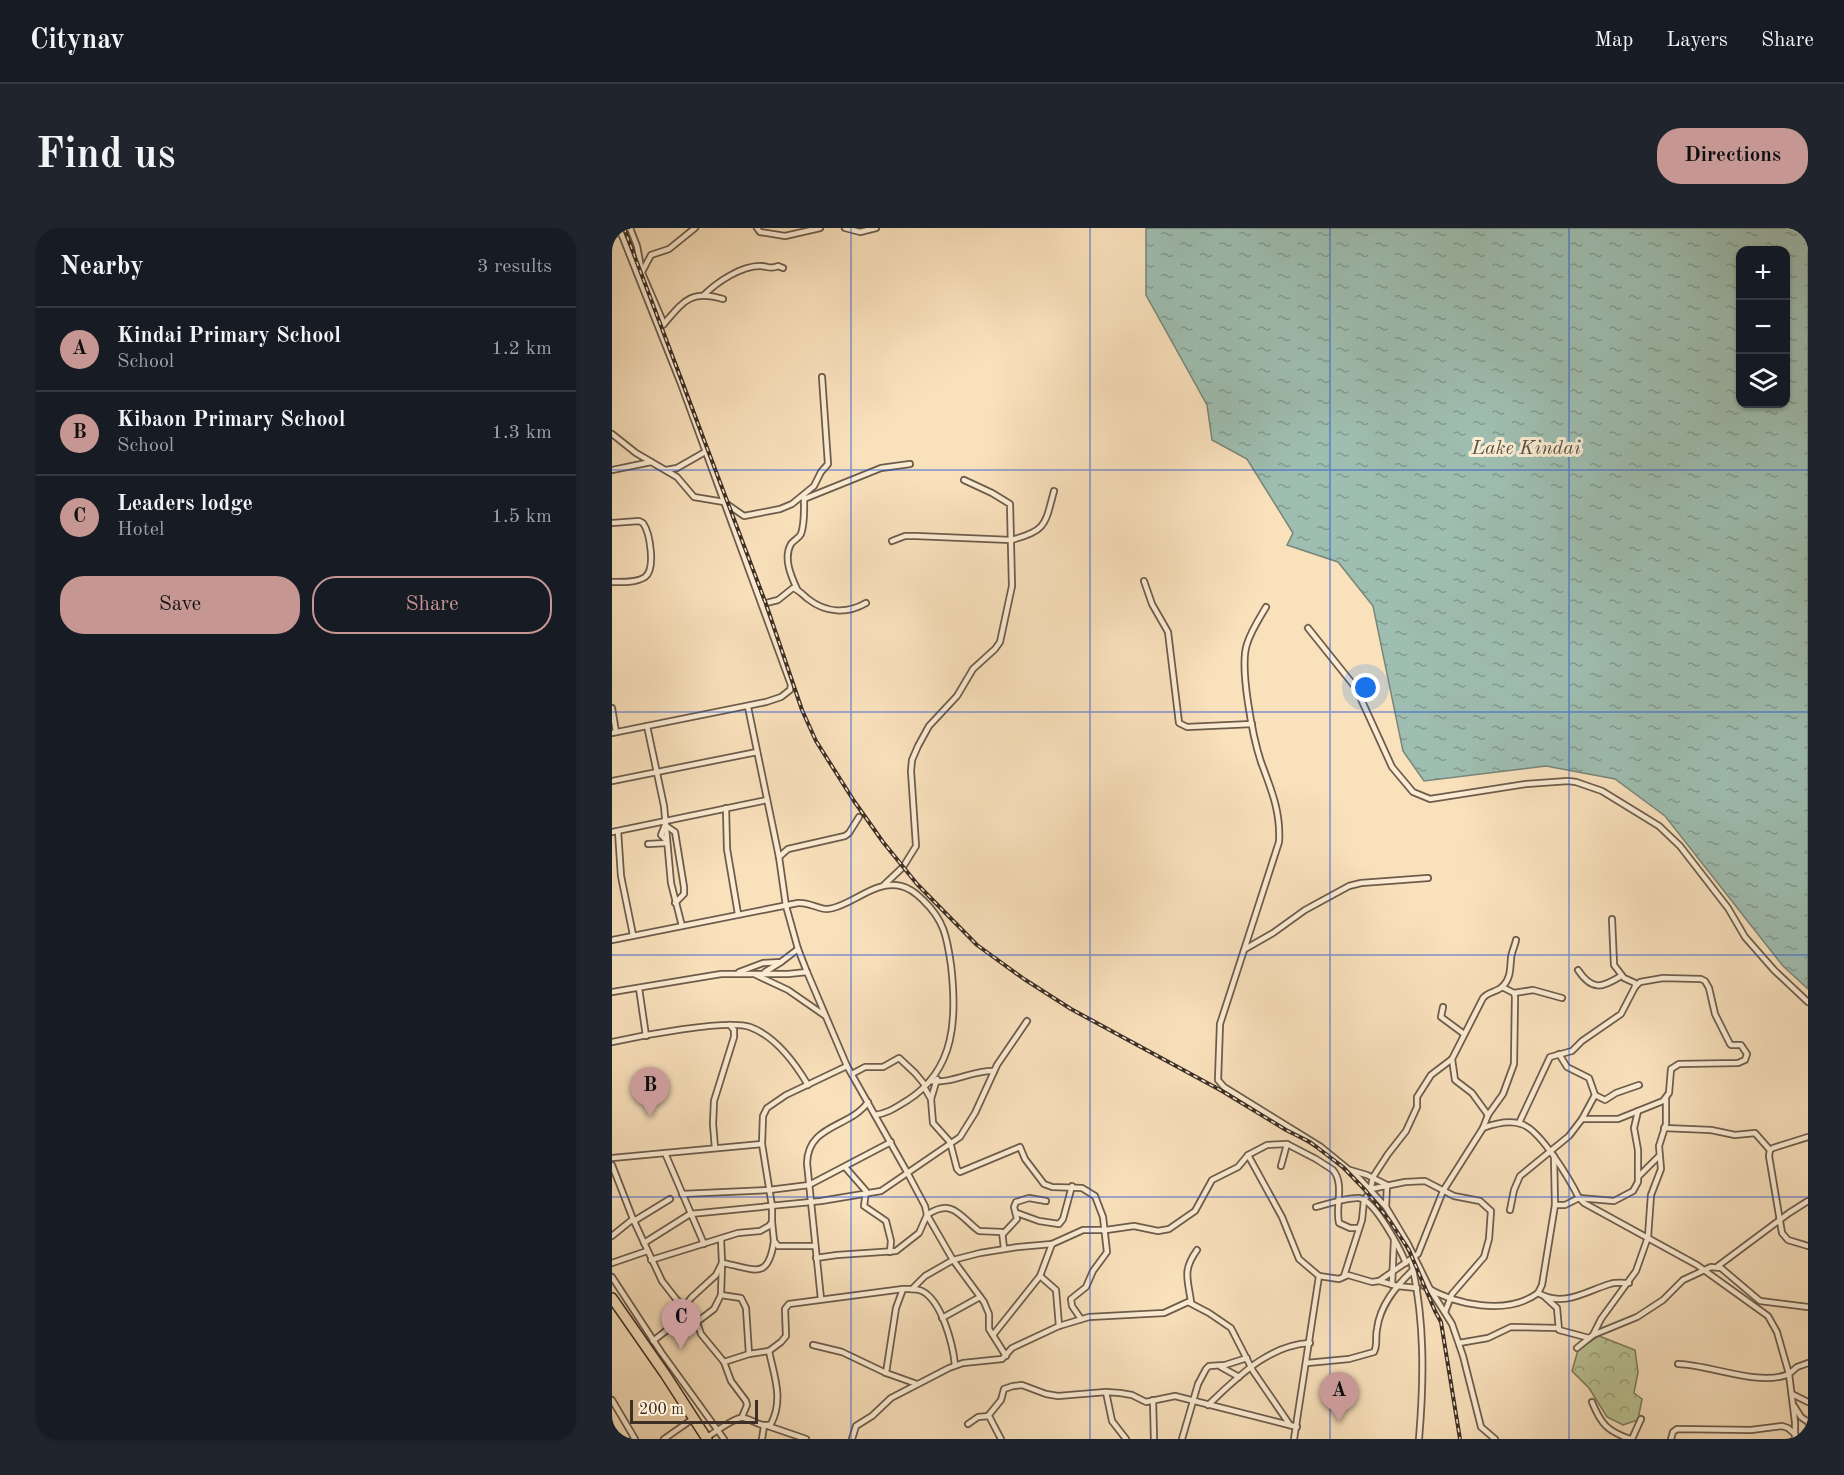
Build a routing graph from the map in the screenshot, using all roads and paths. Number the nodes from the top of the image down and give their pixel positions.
1 (619, 228) edge
2 (630, 228) edge
3 (695, 228) edge
4 (757, 228) edge
5 (820, 228) edge
6 (845, 228) edge
7 (876, 228) edge
8 (783, 268) dead end
9 (642, 273) junction
10 (704, 295) junction
11 (723, 299) dead end
12 (664, 324) junction
13 (659, 329) junction
14 (822, 377) dead end
15 (613, 436) edge
16 (705, 452) junction
17 (651, 462) junction
18 (910, 464) dead end
19 (612, 470) edge
20 (666, 470) junction
21 (964, 480) dead end
22 (1054, 491) dead end
23 (804, 497) junction
24 (724, 502) junction
25 (612, 523) edge
26 (1011, 540) junction
27 (892, 541) dead end
28 (792, 577) junction
29 (1143, 581) dead end
30 (612, 582) edge
31 (797, 589) junction
32 (789, 590) junction
33 (866, 603) dead end
34 (762, 604) junction
35 (1266, 607) dead end
36 (1308, 628) dead end
37 (748, 707) junction
38 (612, 708) edge
39 (1252, 724) junction
40 (647, 726) junction
41 (614, 732) edge
42 (757, 752) junction
43 (657, 772) junction
44 (612, 781) edge
45 (767, 800) junction
46 (726, 808) junction
47 (859, 817) dead end
48 (664, 823) junction
49 (618, 831) junction
50 (612, 832) edge
51 (666, 842) junction
52 (648, 844) dead end
53 (779, 857) junction
54 (1428, 878) dead end
55 (884, 885) junction
56 (675, 903) junction
57 (786, 906) junction
58 (738, 914) junction
59 (1612, 919) dead end
60 (682, 926) junction
61 (633, 935) junction
62 (612, 940) edge
63 (1516, 940) dead end
64 (798, 949) junction
65 (1245, 949) junction
66 (781, 962) junction
67 (1578, 970) dead end
68 (807, 972) junction
69 (762, 973) junction
70 (736, 974) junction
71 (754, 974) junction
72 (1622, 976) junction
73 (1502, 987) junction
74 (1635, 987) junction
75 (639, 988) junction
76 (612, 992) edge
77 (1514, 993) junction
78 (1562, 998) dead end
79 (1808, 1002) edge
80 (1443, 1007) dead end
81 (824, 1015) junction
82 (1027, 1021) dead end
83 (730, 1025) junction
84 (1464, 1034) junction
85 (646, 1036) junction
86 (612, 1042) edge
87 (1559, 1054) junction
88 (1452, 1059) junction
89 (847, 1066) junction
90 (938, 1070) junction
91 (994, 1071) junction
92 (852, 1074) junction
93 (930, 1081) junction
94 (936, 1082) junction
95 (808, 1085) junction
96 (1639, 1085) dead end
97 (924, 1086) junction
98 (1595, 1095) junction
99 (931, 1099) junction
100 (1666, 1099) junction
101 (868, 1102) junction
102 (861, 1111) junction
103 (1638, 1111) junction
104 (874, 1113) junction
105 (886, 1114) junction
106 (1488, 1115) junction
107 (1582, 1119) junction
108 (1519, 1123) junction
109 (883, 1128) junction
110 (1483, 1128) junction
111 (1664, 1128) junction
112 (1808, 1137) edge
113 (891, 1142) junction
114 (950, 1142) junction
115 (762, 1144) junction
116 (1287, 1144) junction
117 (716, 1148) junction
118 (1770, 1150) junction
119 (665, 1154) junction
120 (1552, 1154) junction
121 (1248, 1155) junction
122 (1659, 1155) junction
123 (612, 1158) edge
124 (612, 1165) edge
125 (1281, 1166) dead end
126 (845, 1167) junction
127 (1350, 1170) junction
128 (907, 1172) junction
129 (1373, 1177) junction
130 (1638, 1178) junction
131 (809, 1185) junction
132 (1387, 1185) junction
133 (1072, 1186) junction
134 (1371, 1189) junction
135 (769, 1190) junction
136 (1443, 1191) junction
137 (682, 1194) junction
138 (867, 1194) junction
139 (1579, 1198) junction
140 (670, 1199) dead end
141 (1364, 1200) junction
142 (1046, 1201) dead end
143 (1808, 1201) edge
144 (811, 1202) junction
145 (1338, 1202) junction
146 (1555, 1205) junction
147 (772, 1206) junction
148 (1316, 1207) dead end
149 (1386, 1207) junction
150 (1510, 1210) dead end
151 (1017, 1213) junction
152 (690, 1214) junction
153 (927, 1215) junction
154 (633, 1220) junction
155 (1779, 1220) junction
156 (772, 1222) junction
157 (1359, 1228) junction
158 (1106, 1230) junction
159 (1003, 1234) junction
160 (612, 1236) edge
161 (1648, 1237) junction
162 (1394, 1238) junction
163 (1808, 1238) edge
164 (722, 1239) junction
165 (774, 1241) junction
166 (644, 1243) junction
167 (1802, 1243) junction
168 (704, 1244) junction
169 (1052, 1244) junction
170 (814, 1246) junction
171 (1808, 1246) edge
172 (1004, 1248) junction
173 (1197, 1250) dead end
174 (647, 1251) junction
175 (890, 1252) junction
176 (816, 1258) junction
177 (651, 1260) junction
178 (953, 1260) junction
179 (1411, 1260) junction
180 (612, 1263) edge
181 (722, 1263) junction
182 (1718, 1266) junction
183 (1413, 1270) junction
184 (1704, 1270) junction
185 (1392, 1272) junction
186 (1040, 1276) junction
187 (1319, 1276) junction
188 (1344, 1276) junction
189 (612, 1277) edge
190 (1379, 1281) junction
191 (1629, 1282) junction
192 (1395, 1286) junction
193 (1424, 1286) dead end
194 (1417, 1288) junction
195 (903, 1289) junction
196 (912, 1289) junction
197 (1430, 1290) junction
198 (1541, 1294) junction
199 (721, 1295) junction
200 (980, 1297) junction
201 (1451, 1297) junction
202 (612, 1298) edge
203 (821, 1299) junction
204 (1191, 1302) junction
205 (684, 1306) junction
206 (1808, 1307) edge
207 (1445, 1312) junction
208 (942, 1318) junction
209 (1080, 1319) junction
210 (697, 1322) junction
211 (1059, 1326) junction
212 (1558, 1328) junction
213 (993, 1335) junction
214 (1591, 1336) junction
215 (653, 1341) junction
216 (1310, 1343) junction
217 (1459, 1343) junction
218 (813, 1345) dead end
219 (1577, 1348) dead end
220 (769, 1351) junction
221 (749, 1354) junction
222 (1006, 1356) junction
223 (1247, 1358) junction
224 (724, 1362) junction
225 (1234, 1363) junction
226 (1307, 1363) junction
227 (1808, 1363) edge
228 (1678, 1364) dead end
229 (955, 1365) junction
230 (1220, 1366) junction
231 (1251, 1366) junction
232 (886, 1373) junction
233 (1229, 1374) junction
234 (1789, 1374) junction
235 (1239, 1377) junction
236 (916, 1384) junction
237 (1106, 1392) junction
238 (1791, 1393) junction
239 (612, 1400) edge
240 (1153, 1400) junction
241 (1192, 1400) junction
242 (1592, 1402) dead end
243 (1792, 1402) junction
244 (1808, 1402) edge
245 (1208, 1405) junction
246 (988, 1416) junction
247 (694, 1418) junction
248 (742, 1418) junction
249 (1641, 1419) dead end
250 (1808, 1422) edge
251 (968, 1424) dead end
252 (1290, 1425) junction
253 (766, 1426) junction
254 (1297, 1427) junction
255 (718, 1431) junction
256 (1795, 1436) edge
257 (706, 1438) edge
258 (635, 1439) edge
259 (664, 1439) edge
260 (724, 1439) edge
261 (762, 1439) edge
262 (806, 1439) edge
263 (852, 1439) edge
264 (1001, 1439) edge
265 (1126, 1439) edge
266 (1154, 1439) edge
267 (1182, 1439) edge
268 (1294, 1439) edge
269 (1419, 1439) edge
270 (1495, 1439) edge
271 (1631, 1439) edge
272 (1671, 1439) edge

1 - 13 street
2 - 9 street
3 - 9 street
4 - 5 street
6 - 7 street
8 - 10 street
9 - 12 street
10 - 11 street
10 - 12 street
12 - 13 street
13 - 16 street
14 - 23 street
15 - 17 street
16 - 20 street
16 - 24 street
17 - 19 street
17 - 20 street
18 - 23 street
20 - 24 street
21 - 26 street
22 - 26 street
23 - 24 street
23 - 28 street
24 - 34 street
25 - 30 street
26 - 27 street
26 - 55 street
28 - 31 street
28 - 32 street
29 - 39 street
31 - 32 street
31 - 33 street
32 - 34 street
34 - 37 street
35 - 39 street
36 - 79 street
37 - 40 street
37 - 42 street
38 - 41 street
39 - 65 street
40 - 41 street
40 - 43 street
42 - 43 street
42 - 45 street
43 - 44 street
43 - 48 street
45 - 46 street
45 - 53 street
46 - 48 street
46 - 58 street
47 - 53 street
48 - 49 street
48 - 51 street
48 - 56 street
49 - 50 street
49 - 61 street
51 - 52 street
51 - 56 street
53 - 57 street
54 - 65 street
55 - 57 street
55 - 90 street
56 - 60 street
57 - 58 street
57 - 64 street
58 - 60 street
59 - 72 street
60 - 61 street
61 - 62 street
63 - 73 street
64 - 66 street
64 - 68 street
65 - 127 street
66 - 69 street
66 - 70 street
67 - 72 street
68 - 69 street
68 - 81 street
69 - 71 street
70 - 71 street
70 - 75 street
71 - 81 street
72 - 74 street
73 - 77 street
73 - 84 street
74 - 87 street
74 - 100 street
75 - 76 street
75 - 85 street
77 - 78 street
77 - 106 street
80 - 84 street
81 - 89 street
82 - 91 street
83 - 85 street
83 - 95 street
83 - 117 street
84 - 88 street
85 - 86 street
87 - 98 street
87 - 108 street
88 - 106 street
88 - 129 street
89 - 92 street
89 - 95 street
90 - 93 street
90 - 94 street
91 - 94 street
91 - 114 street
92 - 97 street
92 - 101 street
93 - 94 street
93 - 97 street
94 - 99 street
95 - 115 street
96 - 98 street
97 - 99 street
97 - 105 street
98 - 107 street
99 - 114 street
100 - 103 street
100 - 111 street
101 - 102 street
101 - 104 street
102 - 104 street
102 - 131 street
103 - 107 street
103 - 130 street
104 - 105 street
104 - 109 street
105 - 109 street
106 - 110 street
107 - 120 street
108 - 110 street
108 - 120 street
109 - 113 street
110 - 136 street
111 - 118 street
111 - 122 street
112 - 118 street
113 - 126 street
113 - 128 street
114 - 128 street
114 - 133 street
115 - 117 street
115 - 135 street
116 - 121 street
116 - 125 street
116 - 145 street
117 - 119 street
118 - 155 street
119 - 123 street
119 - 137 street
120 - 139 street
120 - 146 street
120 - 150 street
121 - 158 street
121 - 187 street
122 - 130 street
122 - 161 street
124 - 154 street
126 - 131 street
126 - 138 street
127 - 129 street
127 - 134 street
128 - 138 street
128 - 153 street
129 - 132 street
129 - 134 street
130 - 139 street
131 - 135 street
131 - 144 street
132 - 134 street
132 - 136 street
132 - 149 street
133 - 151 street
133 - 158 street
134 - 141 street
134 - 149 street
135 - 137 street
135 - 147 street
136 - 179 street
136 - 201 street
137 - 152 street
138 - 144 street
138 - 175 street
139 - 146 street
139 - 161 street
140 - 154 street
141 - 145 street
141 - 157 street
141 - 162 street
142 - 151 street
143 - 155 street
144 - 147 street
144 - 170 street
145 - 148 street
145 - 157 street
146 - 198 street
147 - 152 street
147 - 156 street
149 - 179 street
151 - 159 street
152 - 166 street
152 - 168 street
153 - 159 street
153 - 175 street
153 - 178 street
154 - 160 street
154 - 166 street
155 - 167 street
155 - 182 street
156 - 164 street
156 - 165 street
157 - 188 street
158 - 169 street
158 - 209 street
159 - 172 street
161 - 184 street
161 - 191 street
162 - 179 street
162 - 185 street
163 - 167 street
164 - 168 street
164 - 181 street
165 - 170 street
165 - 181 street
166 - 174 street
167 - 171 street
168 - 177 street
169 - 172 street
169 - 186 street
170 - 176 street
172 - 178 street
173 - 204 street
174 - 177 street
174 - 180 street
175 - 176 street
176 - 203 street
177 - 205 street
178 - 196 street
178 - 200 street
179 - 183 street
179 - 185 street
179 - 197 street
181 - 199 street
181 - 205 street
182 - 184 street
182 - 206 street
183 - 192 street
183 - 194 street
184 - 214 street
184 - 234 street
185 - 190 street
185 - 192 street
186 - 211 street
186 - 213 street
187 - 188 street
187 - 216 street
188 - 190 street
189 - 215 street
190 - 192 street
191 - 198 street
191 - 214 street
192 - 194 street
192 - 226 street
193 - 197 street
194 - 269 street
195 - 196 street
195 - 203 street
195 - 232 street
196 - 208 street
197 - 201 street
197 - 207 street
198 - 201 street
198 - 212 street
199 - 210 street
199 - 221 street
200 - 208 street
200 - 213 street
201 - 207 street
202 - 247 highway
203 - 220 street
204 - 209 street
204 - 223 street
205 - 210 street
205 - 215 street
207 - 217 street
208 - 229 street
209 - 211 street
210 - 224 street
211 - 222 street
212 - 214 street
212 - 217 street
213 - 222 street
214 - 219 street
215 - 255 street
216 - 226 street
216 - 231 street
217 - 270 street
218 - 232 street
220 - 221 street
220 - 253 street
221 - 224 street
222 - 229 street
223 - 225 street
223 - 231 street
224 - 248 street
225 - 230 street
225 - 233 street
226 - 254 street
227 - 234 street
228 - 234 street
229 - 236 street
230 - 233 street
230 - 241 street
231 - 235 street
231 - 252 street
232 - 236 street
233 - 235 street
234 - 238 street
235 - 245 street
236 - 263 street
237 - 240 street
237 - 246 street
237 - 265 street
238 - 243 street
238 - 244 street
239 - 258 street
240 - 241 street
240 - 266 street
241 - 245 street
241 - 267 street
242 - 271 street
243 - 250 street
243 - 256 street
245 - 252 street
246 - 251 street
246 - 264 street
247 - 257 highway
247 - 259 street
248 - 253 street
248 - 255 street
249 - 271 street
252 - 254 street
253 - 261 street
253 - 262 street
254 - 268 street
255 - 257 street
255 - 260 street
256 - 272 street

